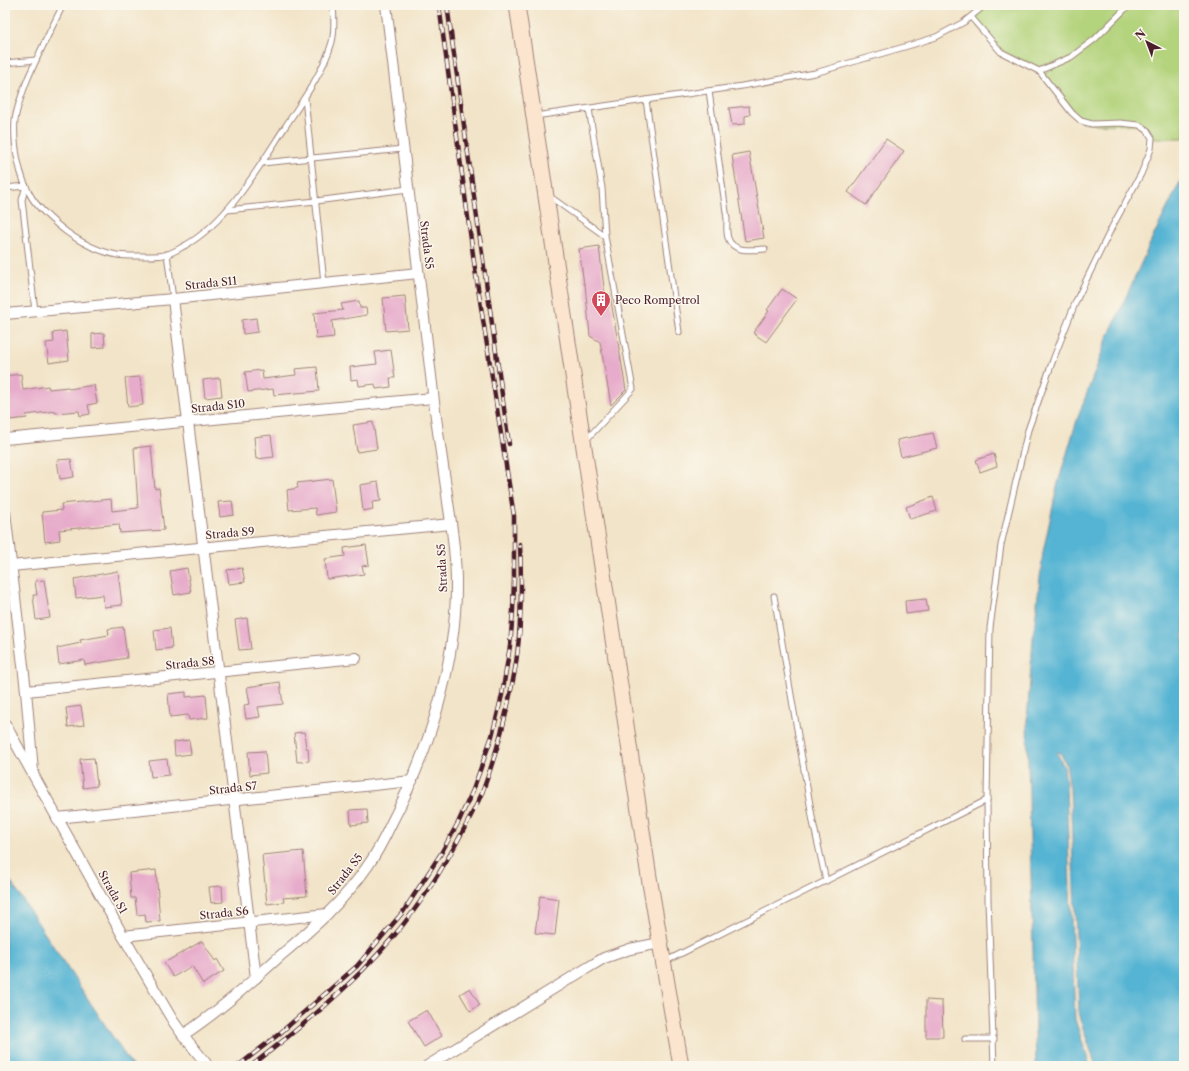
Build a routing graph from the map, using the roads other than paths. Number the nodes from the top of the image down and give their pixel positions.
1 (63, 5) edge
2 (333, 5) edge
3 (386, 5) edge
4 (517, 5) edge
5 (985, 5) edge
6 (1129, 5) edge
7 (971, 17) junction
8 (36, 60) junction
9 (5, 63) edge
10 (1039, 71) junction
11 (709, 91) junction
12 (305, 98) junction
13 (646, 100) junction
14 (589, 109) junction
15 (534, 116) junction
16 (403, 149) junction
17 (311, 158) junction
18 (262, 163) junction
19 (26, 186) junction
20 (5, 188) edge
21 (408, 190) junction
22 (545, 193) junction
23 (316, 201) junction
24 (227, 210) junction
25 (605, 236) junction
26 (765, 249) dead end
27 (167, 254) junction
28 (418, 274) junction
29 (324, 283) junction
30 (173, 299) junction
31 (35, 311) junction
32 (5, 314) edge
33 (678, 332) dead end
34 (433, 398) junction
35 (188, 421) junction
36 (5, 439) edge
37 (582, 443) junction
38 (5, 512) edge
39 (451, 524) junction
40 (203, 548) junction
41 (11, 566) junction
42 (774, 596) dead end
43 (356, 658) dead end
44 (218, 672) junction
45 (26, 690) junction
46 (5, 724) edge
47 (34, 775) junction
48 (412, 781) junction
49 (234, 800) junction
50 (987, 800) junction
51 (57, 818) junction
52 (826, 881) junction
53 (327, 914) junction
54 (249, 923) junction
55 (123, 936) junction
56 (660, 944) junction
57 (663, 962) junction
58 (256, 978) junction
59 (183, 1035) junction
60 (965, 1039) dead end
61 (994, 1039) junction
62 (208, 1066) edge
63 (427, 1066) edge
64 (681, 1066) edge
65 (994, 1066) edge

1 - 8 lane
2 - 12 lane
3 - 16 street, Strada S5
4 - 15 main road
5 - 7 lane
6 - 10 lane
7 - 10 lane
7 - 11 lane
8 - 9 lane
8 - 19 lane
10 - 50 lane
11 - 13 lane
11 - 26 lane
12 - 17 lane
12 - 18 lane
13 - 14 lane
13 - 33 lane
14 - 15 lane
14 - 25 lane
15 - 22 main road
16 - 17 lane
16 - 21 street, Strada S5
17 - 18 lane
17 - 23 lane
18 - 24 lane
19 - 20 lane
19 - 27 lane
19 - 31 lane
21 - 23 lane
21 - 28 street, Strada S5
22 - 25 lane
22 - 37 main road
23 - 24 lane
23 - 29 lane
24 - 27 lane
25 - 37 lane
27 - 30 lane
28 - 29 street, Strada S11
28 - 34 street, Strada S5
29 - 30 street, Strada S11
30 - 31 street, Strada S11
30 - 35 street
31 - 32 street, Strada S11
34 - 35 street, Strada S10
34 - 39 street, Strada S5
35 - 36 street, Strada S10
35 - 40 street
37 - 56 main road
38 - 41 street
39 - 40 street, Strada S9
39 - 48 street, Strada S5
40 - 41 street, Strada S9
40 - 44 street
41 - 45 street
42 - 52 lane
43 - 44 street, Strada S8
44 - 45 street, Strada S8
44 - 49 street
45 - 47 street
46 - 47 street, Strada S1
47 - 51 street, Strada S1
48 - 49 street, Strada S7
48 - 53 street, Strada S5
49 - 51 street, Strada S7
49 - 54 street
50 - 52 lane
50 - 61 lane
51 - 55 street, Strada S1
52 - 57 lane
53 - 54 street, Strada S6
53 - 58 street, Strada S5
54 - 55 street, Strada S6
54 - 58 street
55 - 59 street, Strada S1
56 - 57 main road
56 - 63 street
57 - 64 main road
58 - 59 street, Strada S5
59 - 62 street, Strada S1
60 - 61 lane
61 - 65 lane

